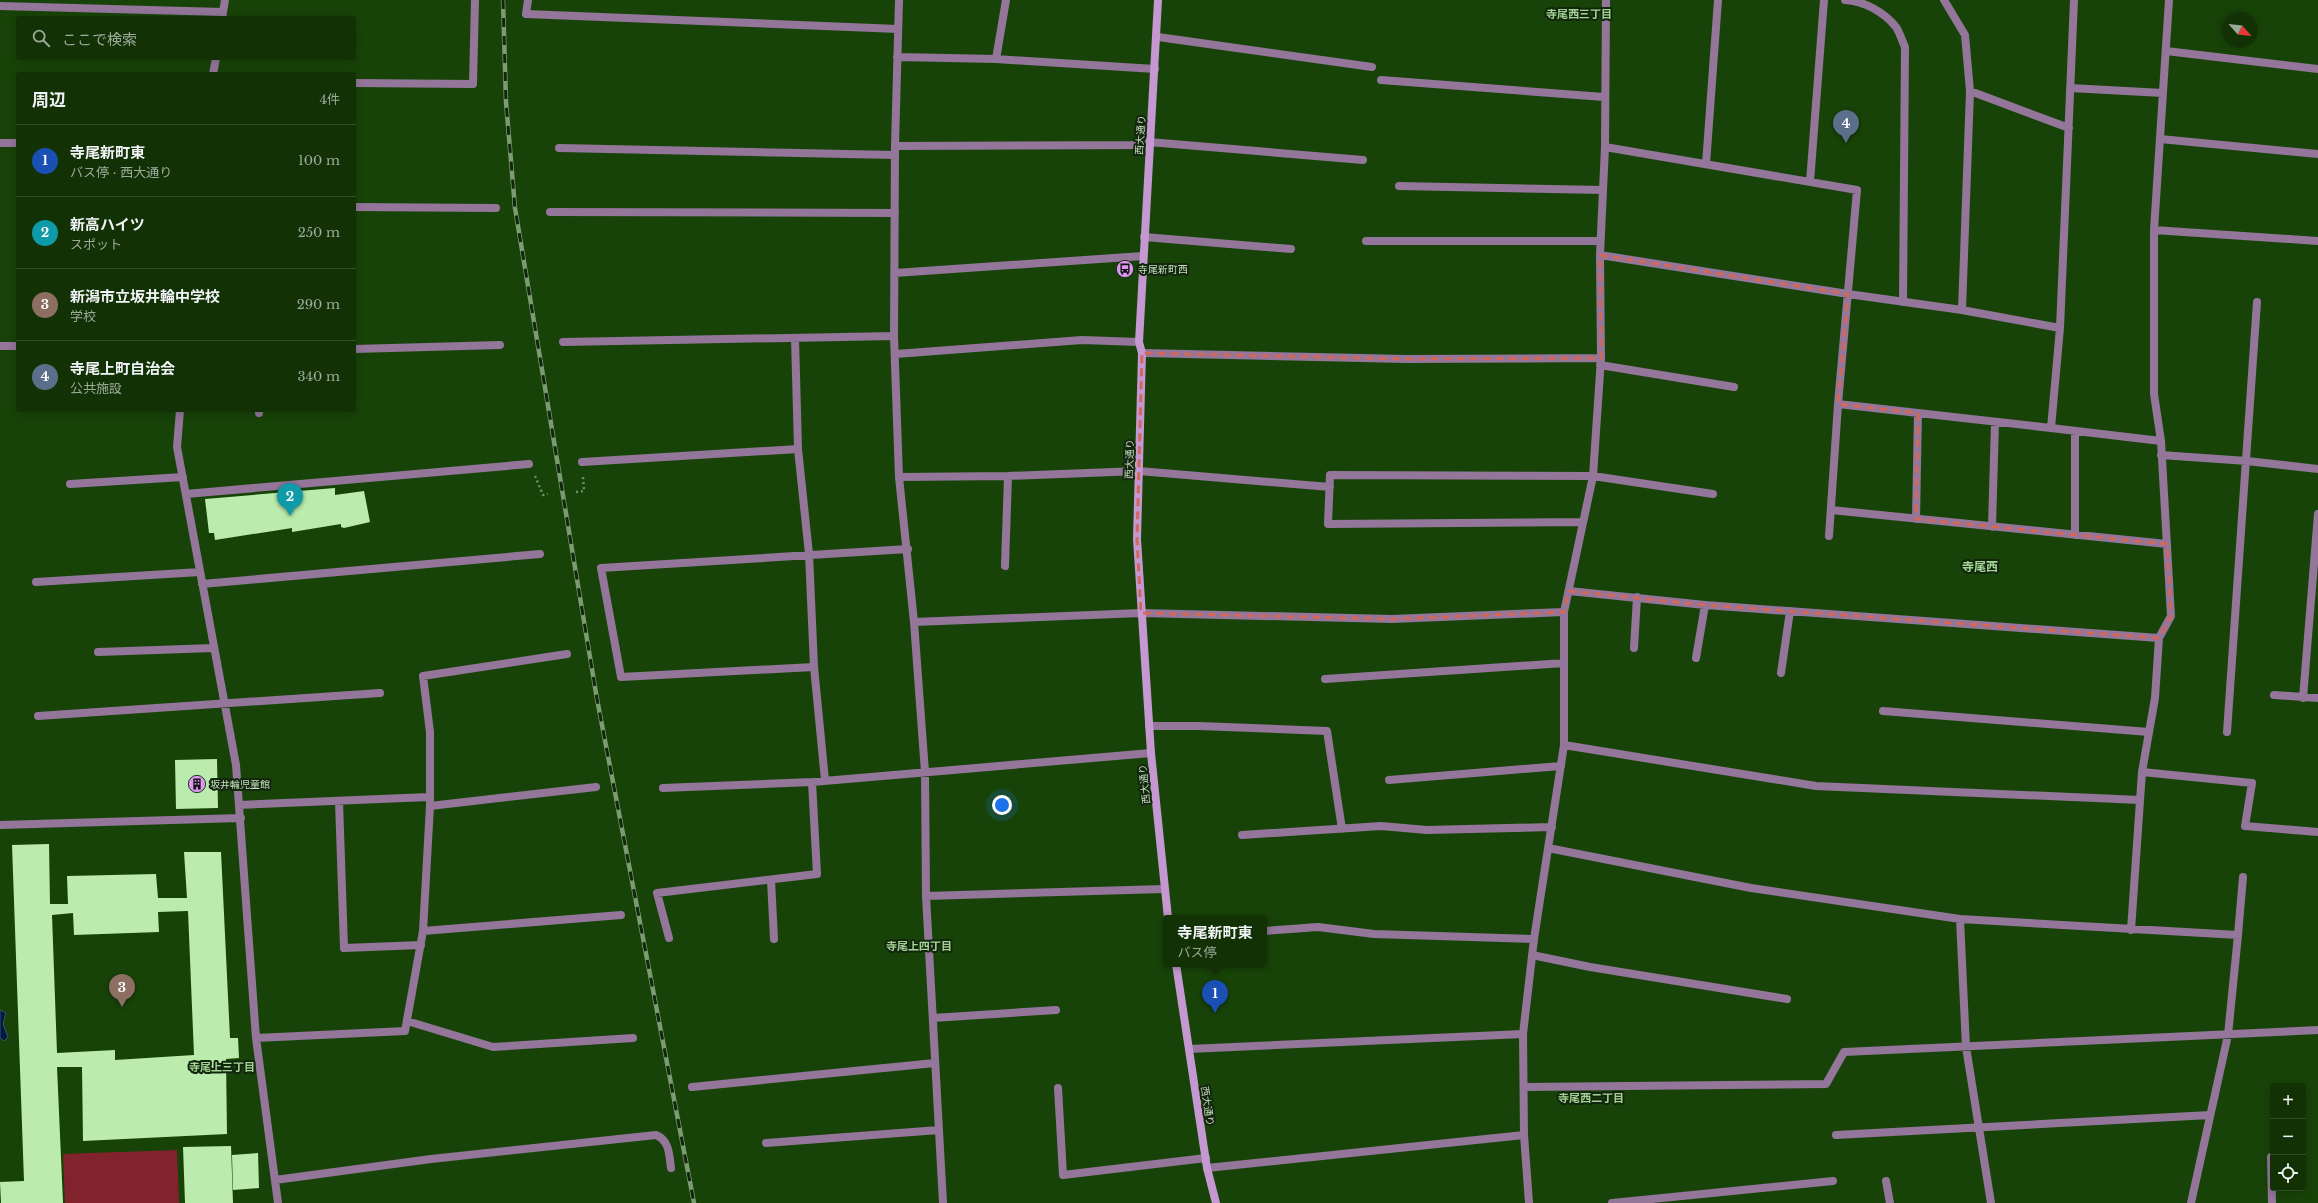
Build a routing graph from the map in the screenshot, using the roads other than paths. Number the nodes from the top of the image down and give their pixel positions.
1 (117, 0) edge
2 (225, 0) edge
3 (475, 0) edge
4 (528, 0) edge
5 (899, 0) edge
6 (1006, 0) edge
7 (1158, 0) edge
8 (1606, 0) edge
9 (1718, 0) edge
10 (1824, 0) edge
11 (1845, 0) edge
12 (1944, 0) edge
13 (2074, 0) edge
14 (2169, 0) edge
15 (13, 3) edge
16 (0, 6) edge
17 (115, 9) junction
18 (223, 15) edge
19 (898, 30) junction
20 (1158, 36) junction
21 (2166, 51) junction
22 (897, 57) junction
23 (996, 59) junction
24 (216, 60) edge
25 (1372, 67) dead end
26 (2318, 68) edge
27 (1156, 69) junction
28 (213, 72) edge
29 (1381, 80) dead end
30 (356, 83) edge
31 (2070, 88) junction
32 (1970, 91) junction
33 (2163, 93) junction
34 (1604, 96) junction
35 (2069, 128) junction
36 (2160, 139) junction
37 (0, 143) edge
38 (16, 143) edge
39 (1149, 144) junction
40 (895, 146) junction
41 (1605, 147) junction
42 (559, 148) dead end
43 (2318, 154) edge
44 (895, 155) junction
45 (1363, 160) dead end
46 (1706, 164) junction
47 (1810, 182) junction
48 (1398, 186) dead end
49 (1603, 190) junction
50 (356, 207) edge
51 (496, 208) dead end
52 (550, 212) dead end
53 (895, 213) junction
54 (2154, 230) junction
55 (1144, 237) junction
56 (1366, 241) dead end
57 (1600, 241) junction
58 (2318, 241) edge
59 (1291, 249) dead end
60 (1600, 255) junction
61 (1143, 256) junction
62 (895, 273) junction
63 (1848, 294) junction
64 (1903, 302) junction
65 (2257, 302) dead end
66 (1962, 310) junction
67 (2060, 328) junction
68 (894, 336) junction
69 (795, 338) junction
70 (563, 342) dead end
71 (1139, 342) junction
72 (500, 345) dead end
73 (0, 346) edge
74 (16, 346) edge
75 (356, 349) edge
76 (1142, 353) junction
77 (896, 354) junction
78 (1600, 361) junction
79 (1734, 387) dead end
80 (1838, 404) junction
81 (180, 412) edge
82 (1918, 413) junction
83 (1996, 422) junction
84 (2051, 428) junction
85 (2075, 431) junction
86 (2161, 440) junction
87 (798, 449) junction
88 (2161, 455) junction
89 (2247, 461) junction
90 (582, 462) road end
91 (529, 464) road end
92 (2318, 469) edge
93 (1139, 471) junction
94 (1008, 476) junction
95 (1593, 476) junction
96 (183, 477) junction
97 (899, 477) junction
98 (70, 484) dead end
99 (1330, 487) junction
100 (186, 494) junction
101 (1713, 494) dead end
102 (1832, 510) junction
103 (2318, 514) edge
104 (1916, 519) junction
105 (1582, 522) junction
106 (1992, 527) junction
107 (2075, 535) junction
108 (1829, 536) dead end
109 (2167, 544) junction
110 (908, 549) junction
111 (540, 554) dead end
112 (809, 554) junction
113 (1005, 566) dead end
114 (200, 572) junction
115 (36, 582) dead end
116 (202, 584) junction
117 (1569, 591) junction
118 (1637, 597) junction
119 (1705, 605) junction
120 (1790, 611) junction
121 (1141, 612) junction
122 (1564, 612) junction
123 (914, 622) junction
124 (2159, 638) junction
125 (214, 648) junction
126 (1634, 648) dead end
127 (98, 652) dead end
128 (567, 654) dead end
129 (1696, 658) dead end
130 (1564, 663) junction
131 (814, 667) junction
132 (1781, 673) dead end
133 (1325, 678) dead end
134 (380, 693) dead end
135 (2274, 695) dead end
136 (2303, 698) junction
137 (2318, 698) edge
138 (224, 703) junction
139 (1883, 711) dead end
140 (38, 716) dead end
141 (1149, 726) junction
142 (2149, 732) junction
143 (2227, 732) dead end
144 (1564, 745) junction
145 (1151, 753) junction
146 (1561, 766) junction
147 (925, 772) junction
148 (2142, 772) junction
149 (825, 780) junction
150 (1389, 780) dead end
151 (812, 782) junction
152 (596, 787) dead end
153 (664, 788) dead end
154 (429, 797) junction
155 (2140, 800) junction
156 (339, 801) junction
157 (240, 805) junction
158 (430, 806) junction
159 (241, 818) junction
160 (0, 825) edge
161 (1552, 827) junction
162 (1342, 828) junction
163 (2318, 832) edge
164 (1242, 835) dead end
165 (1548, 848) junction
166 (2243, 877) dead end
167 (770, 880) junction
168 (1164, 888) junction
169 (926, 896) junction
170 (622, 915) dead end
171 (1168, 915) edge
172 (1960, 919) junction
173 (2131, 930) junction
174 (423, 931) junction
175 (1267, 932) edge
176 (2238, 935) junction
177 (669, 938) dead end
178 (774, 939) dead end
179 (1534, 939) junction
180 (421, 945) junction
181 (1532, 955) junction
182 (1176, 967) edge
183 (1787, 998) dead end
184 (1056, 1010) dead end
185 (932, 1018) junction
186 (407, 1021) junction
187 (2318, 1030) edge
188 (1523, 1034) junction
189 (2228, 1035) junction
190 (256, 1038) junction
191 (633, 1038) dead end
192 (1966, 1047) junction
193 (1189, 1049) junction
194 (935, 1063) junction
195 (1524, 1087) junction
196 (692, 1088) dead end
197 (1058, 1088) dead end
198 (2210, 1114) junction
199 (1978, 1126) junction
200 (939, 1130) junction
201 (1836, 1135) dead end
202 (1524, 1136) junction
203 (766, 1143) dead end
204 (1206, 1158) junction
205 (671, 1168) dead end
206 (1207, 1168) junction
207 (275, 1180) junction
208 (1834, 1181) dead end
209 (1886, 1181) dead end
210 (2271, 1191) edge
211 (278, 1203) edge
212 (943, 1203) edge
213 (1216, 1203) edge
214 (1529, 1203) edge
215 (1612, 1203) edge
216 (1890, 1203) edge
217 (1991, 1203) edge
218 (2191, 1203) edge
219 (2272, 1203) edge

1 - 17 street
2 - 18 street
3 - 30 street
4 - 19 street
5 - 19 street
6 - 23 street
7 - 20 street, 西大通り
8 - 34 street
9 - 46 street
10 - 47 street
11 - 64 street
12 - 32 street
13 - 31 street
14 - 21 street
15 - 16 street
15 - 17 street
17 - 18 street
19 - 22 street
20 - 25 street
20 - 27 street, 西大通り
21 - 26 street
21 - 33 street
22 - 23 street
22 - 40 street
23 - 27 street
24 - 28 street
27 - 39 street, 西大通り
29 - 34 street
31 - 33 street
31 - 35 street
32 - 35 street
32 - 66 street
33 - 36 street
34 - 41 street
35 - 67 street
36 - 43 street
36 - 54 street
37 - 38 street
39 - 40 street
39 - 45 street
39 - 55 street, 西大通り
40 - 44 street
41 - 46 street
41 - 49 street
42 - 44 street
44 - 53 street
46 - 47 street
47 - 63 street
48 - 49 street
49 - 57 street
50 - 51 street
52 - 53 street
53 - 62 street
54 - 58 street
54 - 86 street
55 - 59 street
55 - 61 street, 西大通り
56 - 57 street
57 - 60 street
60 - 63 street
60 - 78 street
61 - 62 street
61 - 71 street, 西大通り
62 - 68 street
63 - 64 street
63 - 80 street
64 - 66 street
65 - 89 street
66 - 67 street
67 - 84 street
68 - 69 street
68 - 77 street
69 - 70 street
69 - 87 street
71 - 76 street, 西大通り
71 - 77 street
72 - 75 street
73 - 74 street
76 - 78 street
76 - 93 street, 西大通り
77 - 97 street
78 - 79 street
78 - 95 street
80 - 82 street
80 - 102 street
81 - 96 street
82 - 83 street
82 - 104 street
83 - 84 street
83 - 106 street
84 - 85 street
85 - 86 street
85 - 107 street
86 - 88 street
87 - 90 street
87 - 112 street
88 - 89 street
88 - 109 street
89 - 92 street
89 - 143 street
91 - 100 street
93 - 94 street
93 - 99 street
93 - 121 street, 西大通り
94 - 97 street
94 - 113 street
95 - 99 street
95 - 101 street
95 - 105 street
96 - 98 street
96 - 100 street
97 - 110 street
99 - 105 street
100 - 114 street
102 - 104 street
102 - 108 street
103 - 136 street
104 - 106 street
105 - 117 street
106 - 107 street
107 - 109 street
109 - 124 street
110 - 112 street
110 - 123 street
111 - 116 street
112 - 131 street
112 - 131 street
114 - 115 street
114 - 116 street
116 - 125 street
117 - 118 street
117 - 122 street
118 - 119 street
118 - 126 street
119 - 120 street
119 - 129 street
120 - 124 street
120 - 132 street
121 - 122 street
121 - 123 street
121 - 141 street, 西大通り
122 - 130 street
123 - 147 street
124 - 142 street
125 - 127 street
125 - 138 street
128 - 154 street
130 - 133 street
130 - 144 street
131 - 149 street
134 - 138 street
135 - 136 street
136 - 137 street
138 - 140 street
138 - 157 street
139 - 142 street
141 - 145 street, 西大通り
141 - 162 street
142 - 148 street
144 - 146 street
144 - 155 street
145 - 147 street
145 - 168 street, 西大通り
146 - 150 street
146 - 161 street
147 - 149 street
147 - 169 street
148 - 155 street
148 - 163 street
149 - 151 street
151 - 153 street
151 - 167 street
152 - 158 street
154 - 156 street
154 - 158 street
155 - 173 street
156 - 157 street
156 - 180 street
157 - 159 street
158 - 174 street
159 - 160 street
159 - 190 street
161 - 162 street
161 - 165 street
162 - 164 street
165 - 172 street
165 - 179 street
166 - 176 street
167 - 177 street
167 - 178 street
168 - 169 street
168 - 171 street, 西大通り
169 - 185 street
170 - 174 street
172 - 173 street
172 - 192 street
173 - 176 street
174 - 180 street
175 - 179 street
176 - 189 street
179 - 181 street
180 - 186 street
181 - 183 street
181 - 188 street
182 - 193 street, 西大通り
184 - 185 street
185 - 194 street
186 - 190 street
186 - 191 street
187 - 189 street
188 - 193 street
188 - 195 street
189 - 192 street
189 - 198 street
190 - 207 street
192 - 195 street
192 - 199 street
193 - 204 street, 西大通り
194 - 196 street
194 - 200 street
195 - 202 street
197 - 204 street
198 - 199 street
198 - 218 street
199 - 201 street
199 - 217 street
200 - 203 street
200 - 212 street
202 - 206 street
202 - 214 street
204 - 206 street, 西大通り
205 - 207 street
206 - 213 street, 西大通り
207 - 211 street
208 - 215 street
209 - 216 street
210 - 219 street

